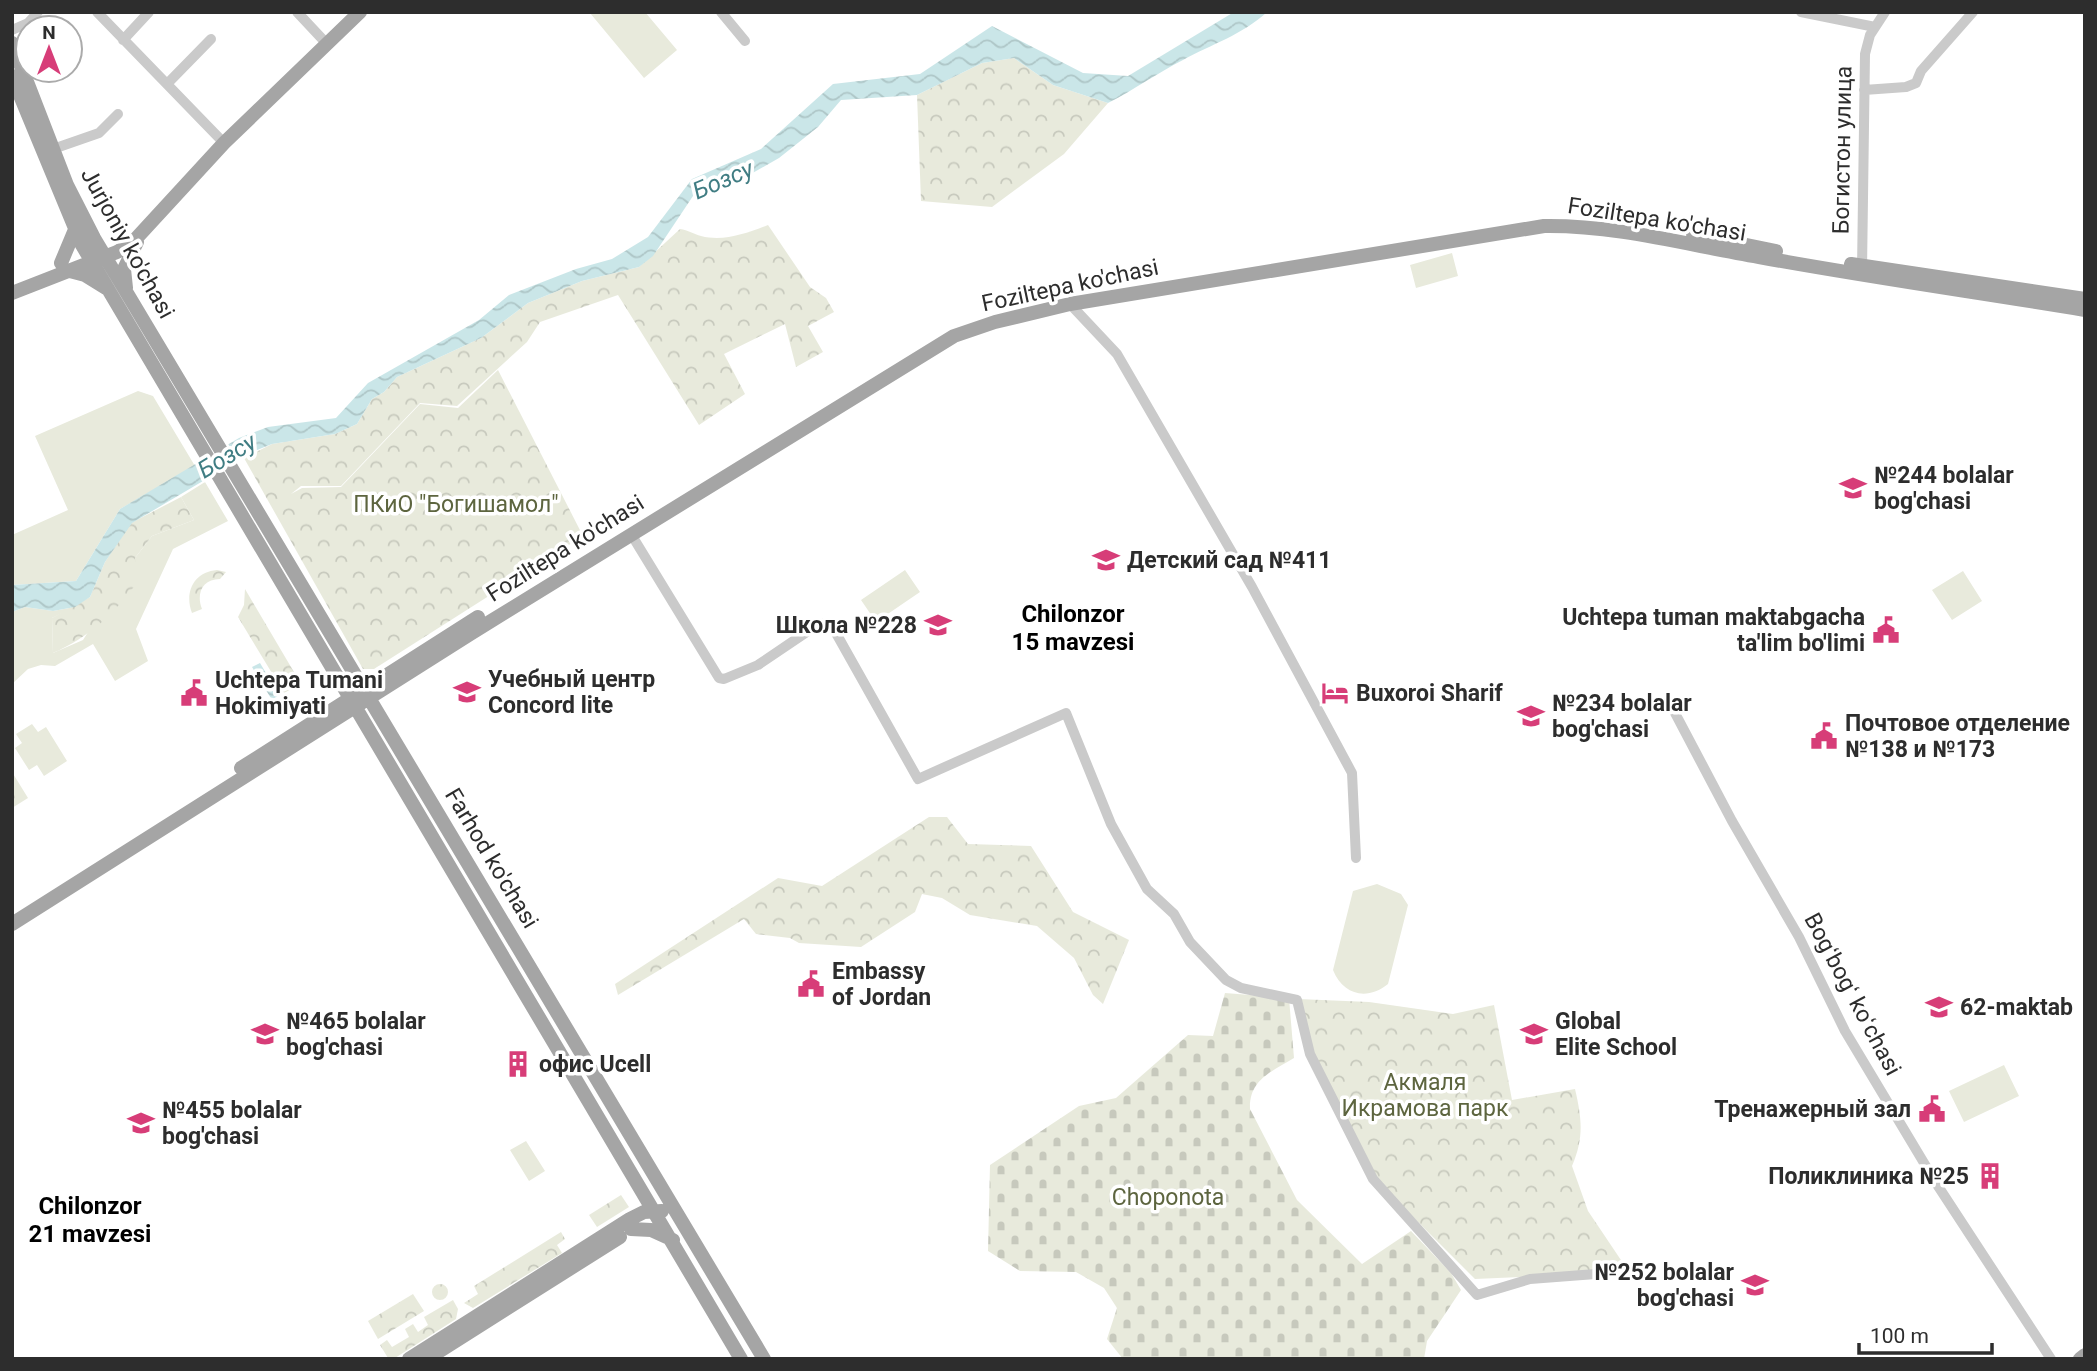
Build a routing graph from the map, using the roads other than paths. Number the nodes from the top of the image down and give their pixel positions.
1 (38, 12) edge
2 (97, 12) edge
3 (149, 12) edge
4 (297, 12) edge
5 (360, 12) edge
6 (721, 12) edge
7 (1801, 12) edge
8 (1885, 12) edge
9 (1973, 12) edge
10 (1875, 27) junction
11 (12, 30) edge
12 (124, 40) junction
13 (211, 40) dead end
14 (745, 41) dead end
15 (12, 43) edge
16 (326, 43) junction
17 (12, 76) edge
18 (167, 84) junction
19 (1864, 90) junction
20 (118, 114) dead end
21 (224, 143) junction
22 (53, 149) junction
23 (145, 230) junction
24 (74, 232) junction
25 (97, 255) junction
26 (64, 266) junction
27 (1861, 270) junction
28 (12, 284) edge
29 (110, 291) junction
30 (12, 293) edge
31 (127, 293) junction
32 (2085, 299) edge
33 (1069, 301) junction
34 (2085, 310) edge
35 (180, 382) joint
36 (631, 534) junction
37 (272, 556) junction
38 (366, 694) junction
39 (352, 703) junction
40 (1675, 713) dead end
41 (1356, 858) dead end
42 (12, 916) edge
43 (12, 925) edge
44 (637, 1180) junction
45 (659, 1180) junction
46 (655, 1210) junction
47 (631, 1224) junction
48 (689, 1230) junction
49 (674, 1240) junction
50 (1634, 1271) dead end
51 (2085, 1355) edge
52 (409, 1359) edge
53 (427, 1359) edge
54 (741, 1359) edge
55 (764, 1359) edge
56 (2051, 1359) edge
57 (2080, 1359) edge

1 - 11 street
2 - 12 street
3 - 12 street
4 - 16 street
5 - 16 main road
6 - 14 street
7 - 10 street
8 - 10 street, Богистон улица
9 - 19 street
10 - 19 street, Богистон улица
12 - 18 street
13 - 18 street
15 - 22 main road, Jurjoniy ko'chasi
16 - 21 main road
17 - 24 main road, Jurjoniy ko'chasi
18 - 21 street
19 - 27 street, Богистон улица
20 - 22 street
21 - 23 main road
21 - 25 main road
22 - 25 main road, Jurjoniy ko'chasi
23 - 25 main road
23 - 31 main road
24 - 25 main road, Jurjoniy ko'chasi
24 - 26 main road
25 - 26 main road
25 - 29 main road, Farhod ko'chasi
25 - 31 main road, Jurjoniy ko'chasi
26 - 28 main road
26 - 29 main road
26 - 30 main road
27 - 32 main road, Foziltepa ko'chasi
27 - 33 main road, Foziltepa ko'chasi
27 - 34 main road, Foziltepa ko'chasi
29 - 37 main road, Farhod ko'chasi
31 - 35 main road, Jurjoniy ko'chasi
33 - 36 main road, Foziltepa ko'chasi
33 - 38 main road, Foziltepa ko'chasi
33 - 41 street
35 - 37 main road, Farhod ko'chasi
36 - 38 main road, Foziltepa ko'chasi
36 - 50 street
37 - 38 main road, Farhod ko'chasi
37 - 39 main road, Farhod ko'chasi
38 - 39 main road, Foziltepa ko'chasi
38 - 45 main road, Farhod ko'chasi
39 - 42 main road, Foziltepa ko'chasi
39 - 43 main road, Foziltepa ko'chasi
39 - 44 main road, Farhod ko'chasi
40 - 56 street, Bogʻbogʻ koʻchasi
44 - 46 main road, Farhod ko'chasi
44 - 47 main road
45 - 46 main road
45 - 48 main road, Farhod ko'chasi
46 - 47 main road
46 - 48 main road
46 - 49 main road, Farhod ko'chasi
47 - 49 main road
47 - 52 main road
47 - 53 main road
48 - 55 main road, Farhod ko'chasi
49 - 54 main road, Farhod ko'chasi
51 - 57 main road

